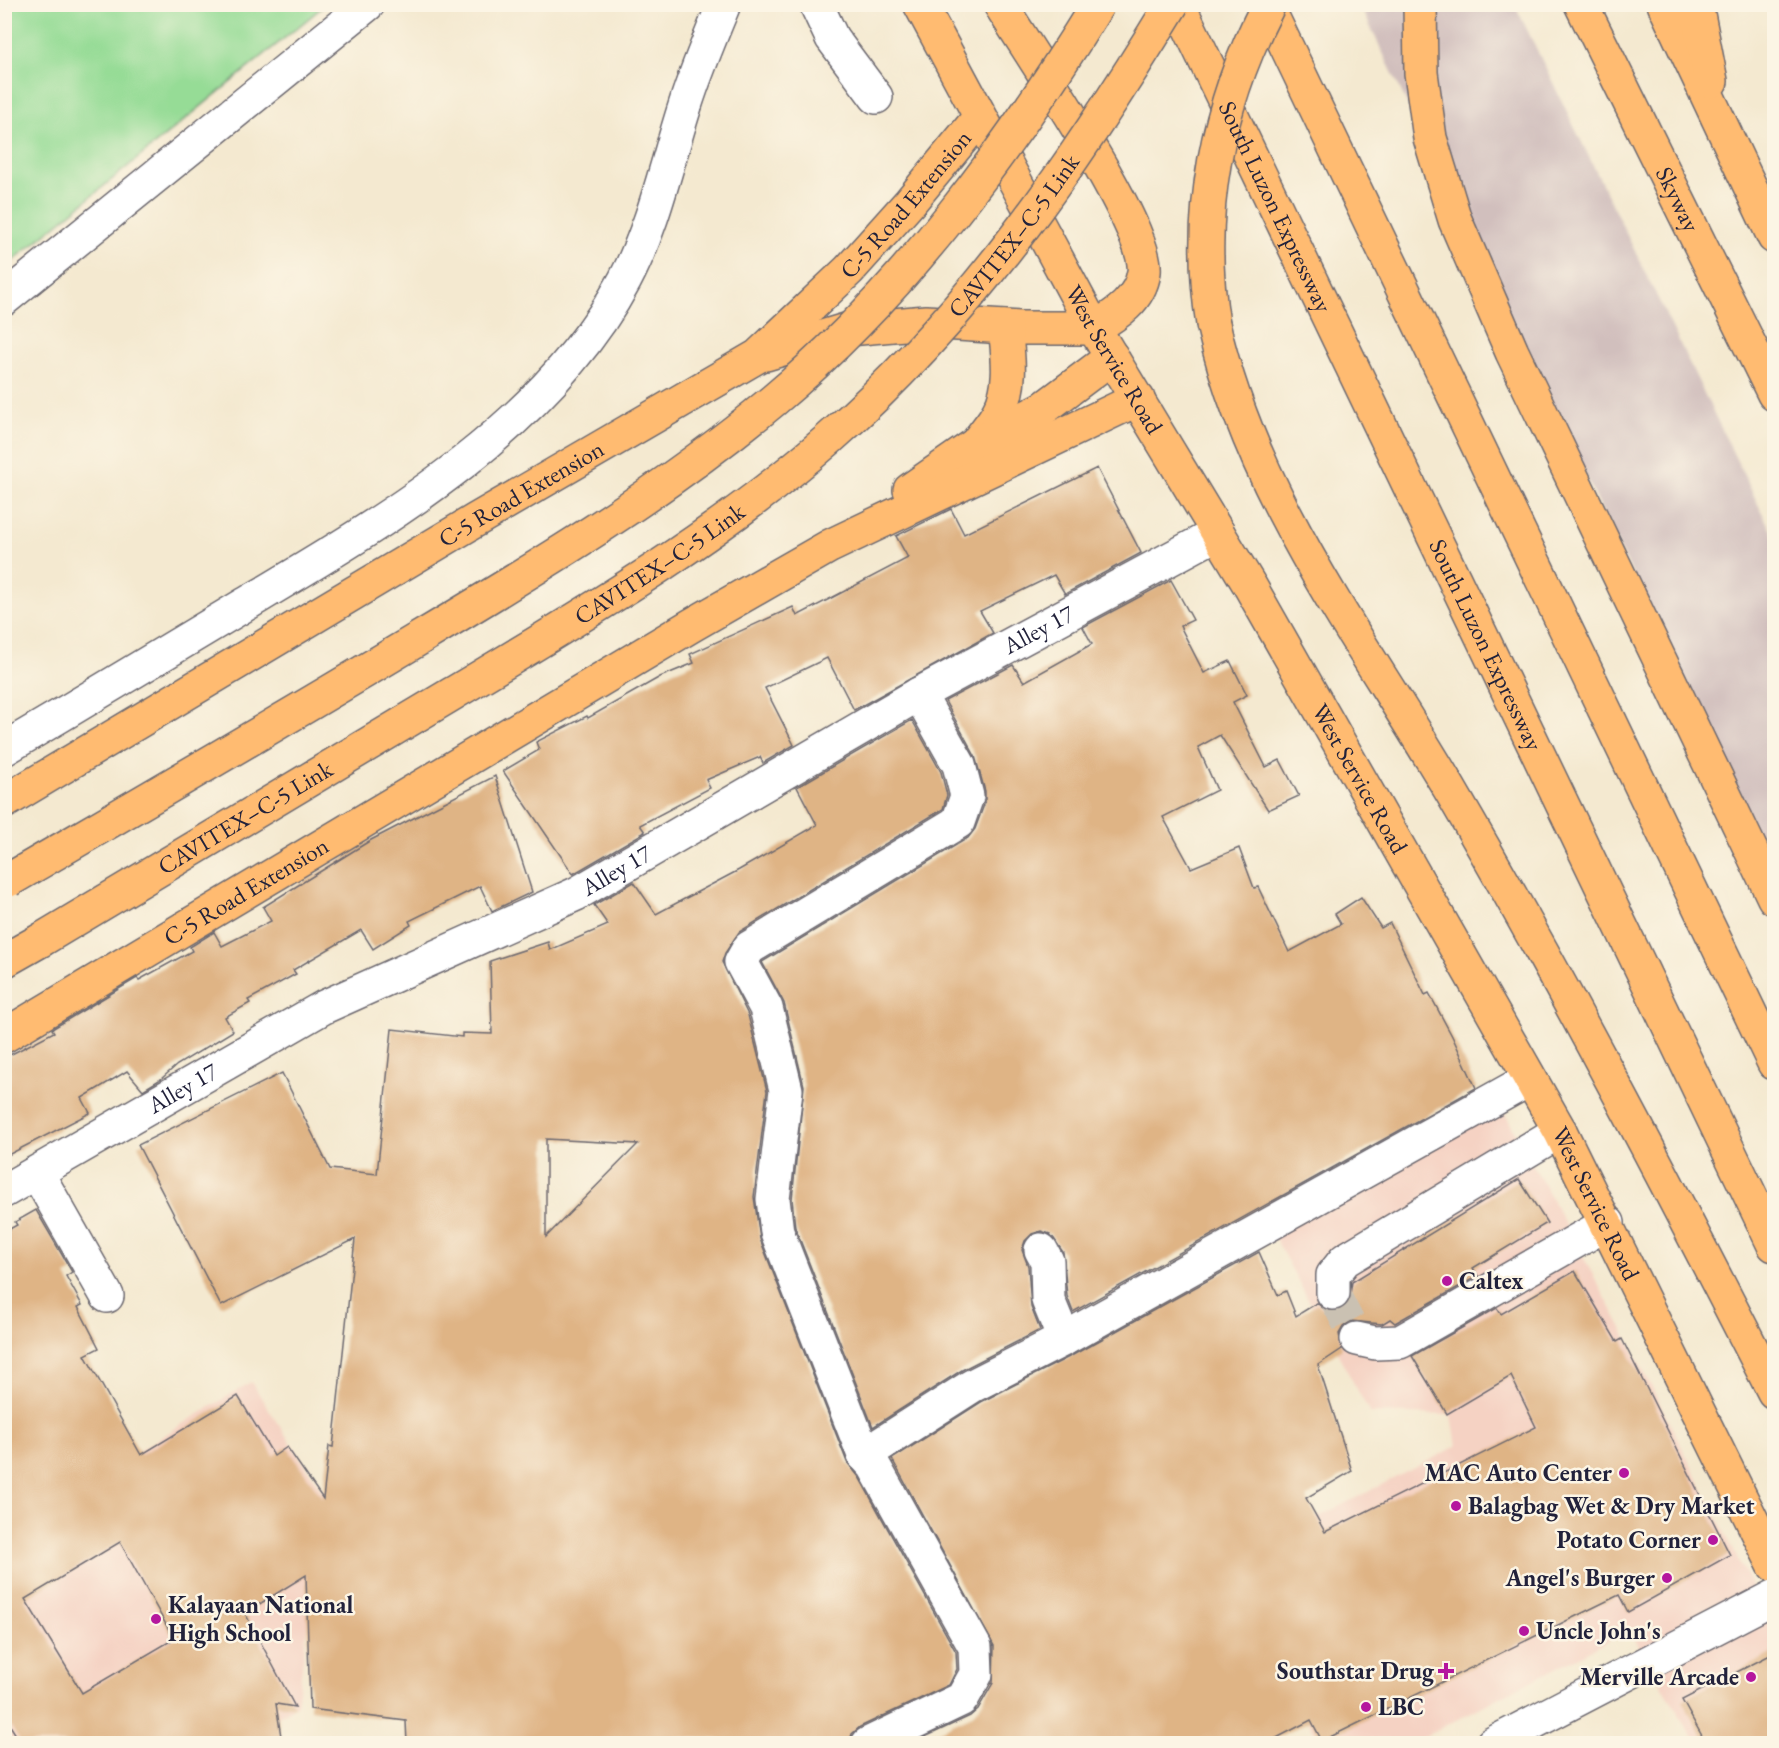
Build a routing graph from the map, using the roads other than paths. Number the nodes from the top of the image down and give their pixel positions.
1 (369, 4) edge
2 (724, 4) edge
3 (816, 4) edge
4 (920, 4) edge
5 (1000, 4) edge
6 (1098, 4) edge
7 (1158, 4) edge
8 (1172, 4) edge
9 (1178, 4) edge
10 (1267, 4) edge
11 (1420, 4) edge
12 (1581, 4) edge
13 (1664, 4) edge
14 (1696, 4) edge
15 (1197, 44) junction
16 (876, 97) dead end
17 (1714, 112) junction
18 (980, 117) junction
19 (1774, 237) edge
20 (4, 299) edge
21 (1005, 327) junction
22 (1094, 328) junction
23 (758, 356) junction
24 (1112, 357) junction
25 (1774, 394) edge
26 (1137, 399) junction
27 (976, 444) junction
28 (1218, 533) junction
29 (830, 546) junction
30 (919, 694) junction
31 (4, 749) edge
32 (4, 802) edge
33 (7, 881) edge
34 (1774, 898) edge
35 (4, 961) edge
36 (4, 1036) edge
37 (1774, 1063) edge
38 (1530, 1078) junction
39 (1560, 1131) junction
40 (37, 1173) junction
41 (4, 1191) edge
42 (1608, 1223) junction
43 (1774, 1245) edge
44 (1041, 1250) dead end
45 (1333, 1293) tunnel mouth
46 (107, 1296) dead end
47 (1064, 1339) junction
48 (1357, 1340) dead end
49 (1774, 1392) edge
50 (864, 1455) junction
51 (1774, 1565) edge
52 (1774, 1597) edge
53 (868, 1743) edge
54 (1492, 1743) edge

1 - 20 street
2 - 31 street
3 - 16 street
4 - 18 main road, West Service Road
5 - 22 main road
6 - 33 main road, bridge
7 - 15 main road, South Luzon Expressway
8 - 35 main road, CAVITEX–C-5 Link, bridge
9 - 15 main road, South Luzon Expressway
10 - 37 main road
10 - 49 main road, bridge
11 - 34 main road
12 - 25 main road, Skyway
13 - 17 main road
14 - 17 main road
15 - 43 main road, South Luzon Expressway
17 - 19 main road
18 - 22 main road, West Service Road
18 - 23 main road, C-5 Road Extension
21 - 22 main road
21 - 23 main road
21 - 27 main road
22 - 24 main road, West Service Road
23 - 32 main road, C-5 Road Extension
24 - 26 main road, West Service Road
24 - 27 main road
26 - 28 main road, West Service Road
26 - 29 main road
27 - 29 main road
28 - 30 street, Alley 17
28 - 38 main road, West Service Road
29 - 36 main road, C-5 Road Extension
30 - 40 street, Alley 17
30 - 50 street
38 - 39 main road, West Service Road
38 - 47 street
39 - 42 main road, West Service Road
39 - 45 street
40 - 41 street, Alley 17
40 - 46 street
42 - 48 street
42 - 51 main road, West Service Road
44 - 47 street
47 - 50 street
50 - 53 street
52 - 54 street

